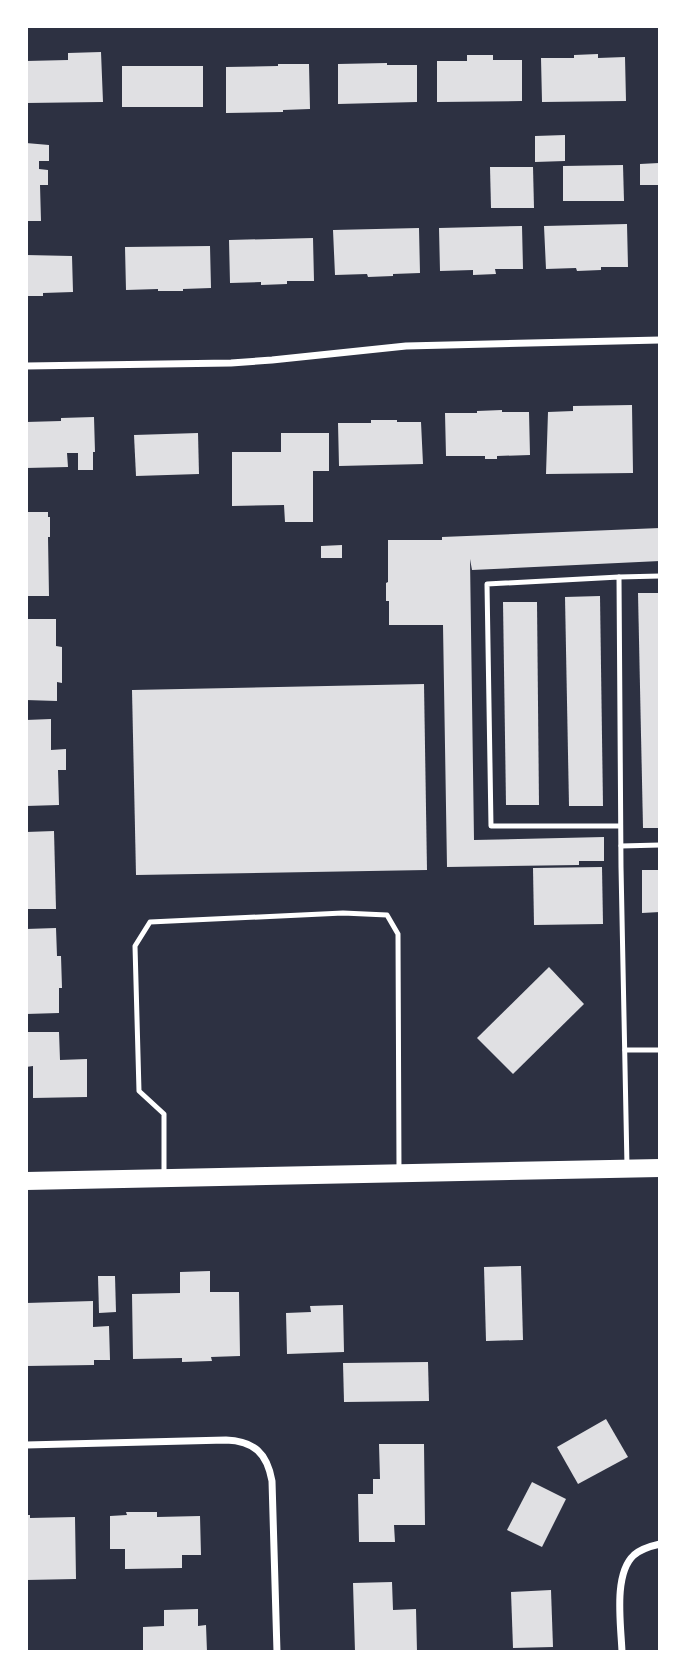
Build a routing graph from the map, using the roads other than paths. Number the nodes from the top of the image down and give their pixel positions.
1 (660, 340) edge
2 (26, 366) edge
3 (660, 576) edge
4 (619, 577) junction
5 (621, 826) junction
6 (660, 845) edge
7 (621, 846) junction
8 (625, 1050) junction
9 (660, 1050) edge
10 (660, 1168) edge
11 (627, 1169) junction
12 (400, 1173) junction
13 (164, 1178) junction
14 (26, 1181) edge
15 (26, 1445) edge
16 (660, 1544) edge
17 (277, 1652) edge
18 (622, 1652) edge

1 - 2 street
3 - 4 lane
4 - 5 lane
4 - 5 lane
5 - 7 lane
6 - 7 lane
7 - 8 lane
8 - 9 lane
8 - 11 lane
10 - 11 main road
11 - 12 main road
12 - 13 main road
12 - 13 lane
13 - 14 main road
15 - 17 street
16 - 18 street

